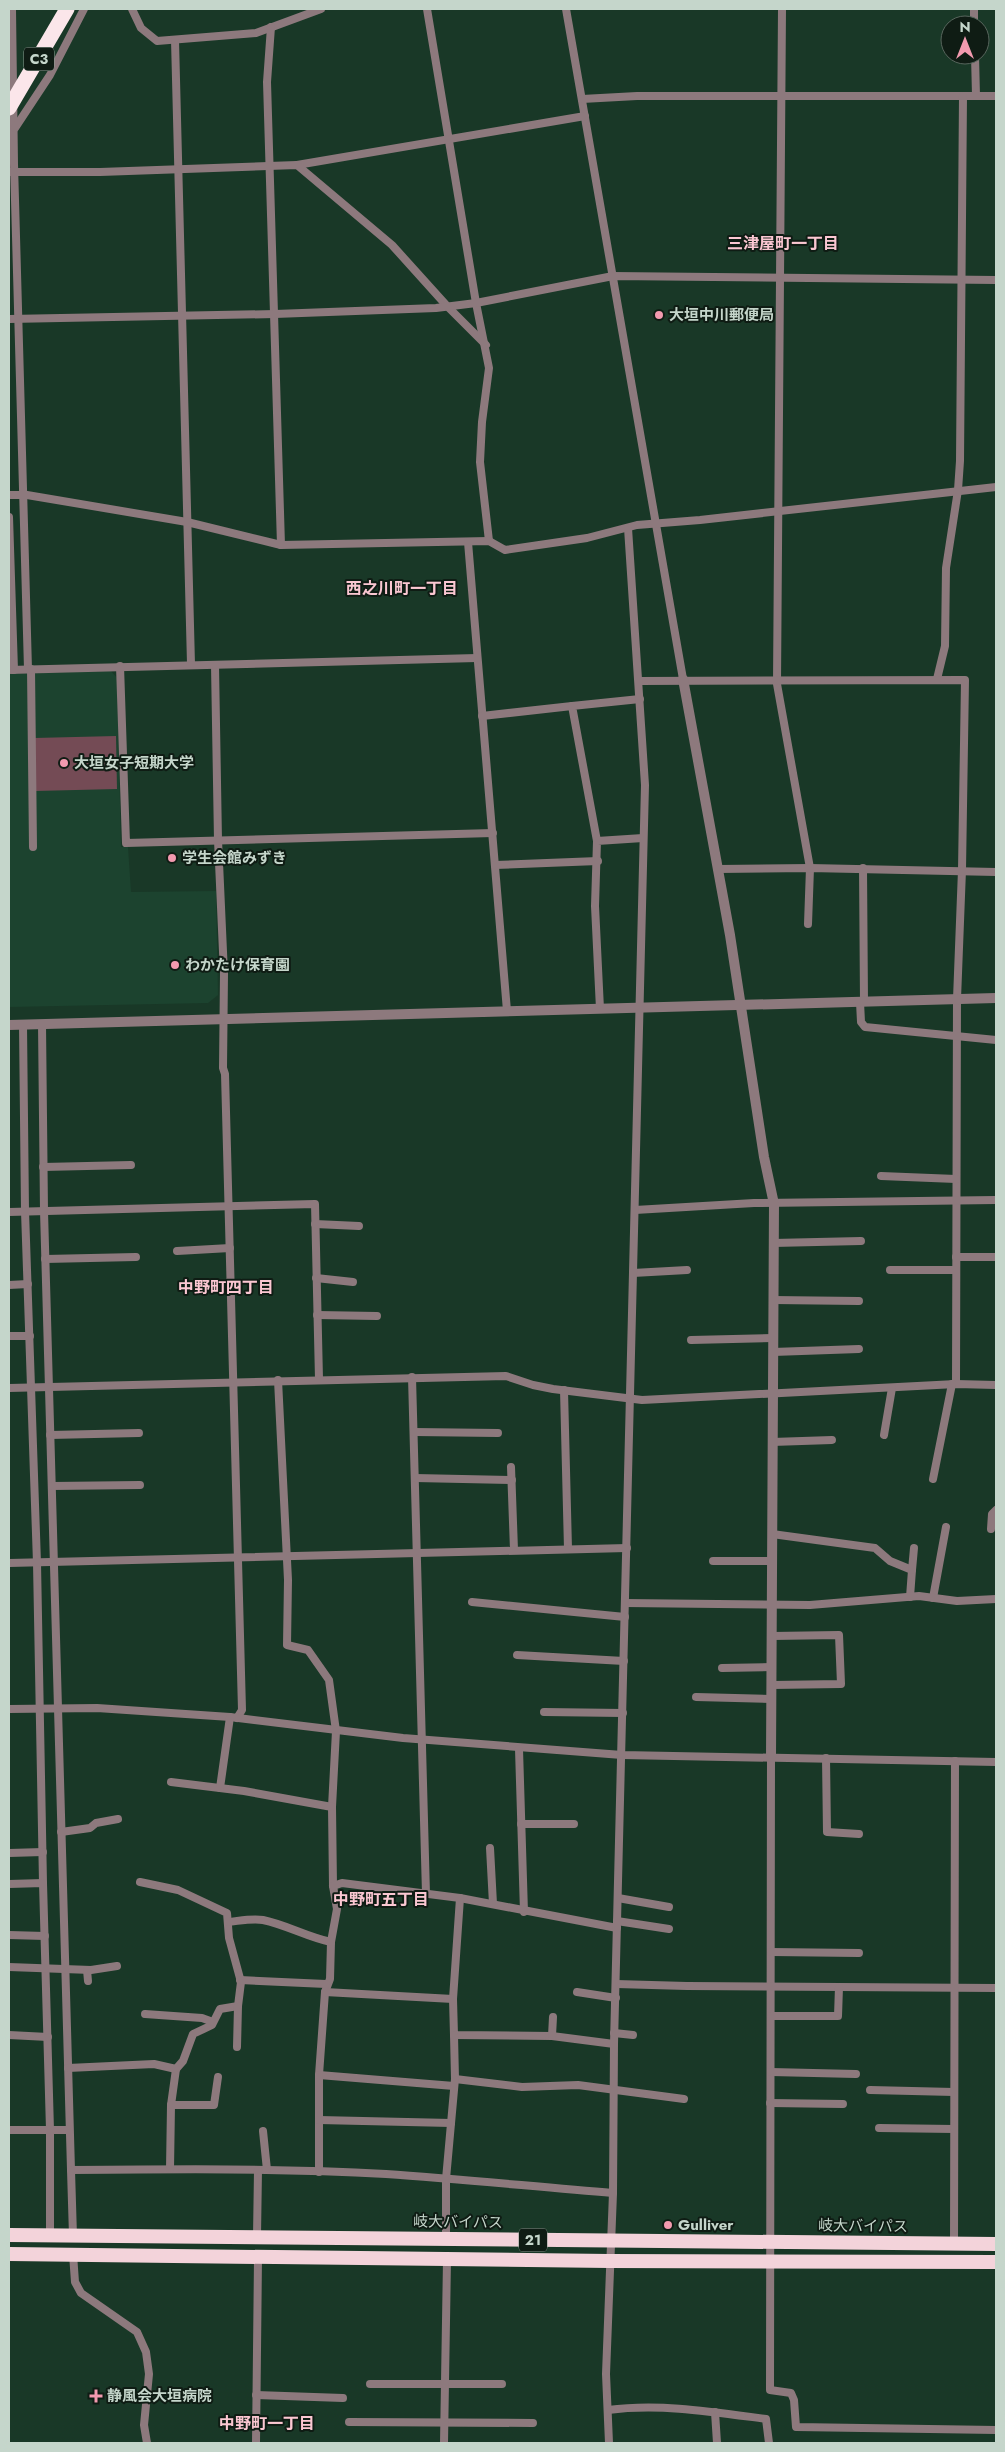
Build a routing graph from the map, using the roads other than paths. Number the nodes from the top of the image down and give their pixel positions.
1 (12, 9) edge
2 (67, 9) edge
3 (84, 9) edge
4 (132, 9) edge
5 (321, 9) edge
6 (427, 9) edge
7 (566, 9) edge
8 (782, 9) edge
9 (271, 28) junction
10 (175, 40) junction
11 (975, 65) edge
12 (783, 96) junction
13 (963, 96) junction
14 (976, 96) junction
15 (996, 96) edge
16 (582, 99) junction
17 (9, 108) edge
18 (585, 116) junction
19 (14, 128) junction
20 (448, 140) junction
21 (297, 165) junction
22 (270, 167) junction
23 (178, 169) junction
24 (12, 172) edge
25 (613, 276) junction
26 (781, 279) junction
27 (960, 280) junction
28 (996, 280) edge
29 (476, 303) junction
30 (447, 306) junction
31 (275, 314) junction
32 (181, 315) junction
33 (15, 319) edge
34 (486, 345) junction
35 (996, 487) edge
36 (958, 490) junction
37 (16, 495) edge
38 (780, 512) junction
39 (9, 517) edge
40 (186, 522) junction
41 (657, 523) junction
42 (628, 528) junction
43 (489, 541) junction
44 (468, 542) junction
45 (280, 545) junction
46 (477, 658) junction
47 (191, 664) junction
48 (215, 665) junction
49 (120, 666) junction
50 (29, 669) junction
51 (13, 670) edge
52 (937, 679) junction
53 (683, 680) junction
54 (778, 680) junction
55 (639, 681) junction
56 (640, 699) junction
57 (572, 706) junction
58 (482, 716) junction
59 (493, 833) junction
60 (643, 838) junction
61 (218, 840) junction
62 (597, 841) junction
63 (33, 847) dead end
64 (598, 861) junction
65 (495, 865) junction
66 (810, 868) junction
67 (863, 868) junction
68 (718, 869) junction
69 (962, 870) junction
70 (996, 872) edge
71 (808, 924) dead end
72 (996, 998) edge
73 (957, 999) junction
74 (862, 1002) junction
75 (741, 1005) junction
76 (640, 1008) junction
77 (600, 1009) junction
78 (507, 1011) junction
79 (222, 1020) junction
80 (9, 1025) edge
81 (31, 1025) junction
82 (958, 1035) junction
83 (996, 1040) edge
84 (131, 1165) dead end
85 (44, 1167) junction
86 (881, 1176) dead end
87 (956, 1179) junction
88 (956, 1200) junction
89 (996, 1200) edge
90 (774, 1204) junction
91 (228, 1207) junction
92 (635, 1210) junction
93 (35, 1211) junction
94 (9, 1212) edge
95 (315, 1224) junction
96 (359, 1226) dead end
97 (861, 1241) dead end
98 (774, 1243) junction
99 (230, 1248) junction
100 (177, 1251) dead end
101 (136, 1257) dead end
102 (956, 1257) junction
103 (996, 1257) edge
104 (45, 1259) junction
105 (687, 1270) dead end
106 (890, 1270) dead end
107 (956, 1270) junction
108 (633, 1273) junction
109 (316, 1278) junction
110 (353, 1282) dead end
111 (28, 1284) junction
112 (9, 1285) edge
113 (773, 1300) junction
114 (859, 1301) dead end
115 (317, 1315) junction
116 (377, 1316) dead end
117 (9, 1336) edge
118 (30, 1336) junction
119 (773, 1338) junction
120 (691, 1340) dead end
121 (859, 1349) dead end
122 (773, 1352) junction
123 (412, 1377) junction
124 (319, 1379) junction
125 (278, 1380) junction
126 (233, 1382) junction
127 (954, 1384) junction
128 (996, 1385) edge
129 (40, 1387) junction
130 (9, 1388) edge
131 (892, 1388) junction
132 (564, 1390) junction
133 (772, 1394) junction
134 (631, 1399) junction
135 (139, 1432) dead end
136 (414, 1432) junction
137 (498, 1433) dead end
138 (50, 1435) junction
139 (884, 1435) dead end
140 (832, 1440) dead end
141 (772, 1442) junction
142 (512, 1467) dead end
143 (415, 1478) junction
144 (933, 1479) dead end
145 (512, 1480) junction
146 (140, 1485) dead end
147 (52, 1486) junction
148 (996, 1510) edge
149 (946, 1527) dead end
150 (990, 1529) dead end
151 (772, 1534) junction
152 (627, 1548) junction
153 (914, 1548) dead end
154 (568, 1549) junction
155 (514, 1550) junction
156 (417, 1552) junction
157 (286, 1555) junction
158 (238, 1557) junction
159 (772, 1560) junction
160 (713, 1561) dead end
161 (45, 1562) junction
162 (9, 1564) edge
163 (912, 1570) junction
164 (910, 1597) junction
165 (933, 1598) junction
166 (996, 1599) edge
167 (472, 1602) dead end
168 (625, 1603) junction
169 (772, 1604) junction
170 (625, 1616) junction
171 (772, 1636) junction
172 (517, 1655) dead end
173 (624, 1661) junction
174 (772, 1667) junction
175 (722, 1668) dead end
176 (772, 1685) junction
177 (696, 1697) dead end
178 (772, 1699) junction
179 (42, 1708) junction
180 (56, 1708) junction
181 (9, 1709) edge
182 (544, 1712) dead end
183 (623, 1713) junction
184 (234, 1718) junction
185 (336, 1732) junction
186 (422, 1740) junction
187 (519, 1749) junction
188 (622, 1755) junction
189 (772, 1757) junction
190 (826, 1758) junction
191 (955, 1761) junction
192 (996, 1762) edge
193 (171, 1782) dead end
194 (220, 1788) junction
195 (332, 1807) junction
196 (118, 1819) dead end
197 (521, 1824) junction
198 (574, 1824) dead end
199 (61, 1832) junction
200 (859, 1834) dead end
201 (490, 1848) dead end
202 (43, 1852) junction
203 (9, 1853) edge
204 (140, 1882) dead end
205 (43, 1883) junction
206 (9, 1884) edge
207 (333, 1886) junction
208 (426, 1894) junction
209 (460, 1898) junction
210 (618, 1898) junction
211 (493, 1904) junction
212 (669, 1907) dead end
213 (524, 1912) junction
214 (228, 1922) junction
215 (617, 1925) junction
216 (669, 1929) dead end
217 (9, 1936) edge
218 (45, 1936) junction
219 (331, 1942) junction
220 (771, 1952) junction
221 (859, 1953) dead end
222 (118, 1966) dead end
223 (9, 1967) edge
224 (48, 1969) junction
225 (62, 1969) junction
226 (87, 1970) junction
227 (240, 1980) junction
228 (88, 1981) dead end
229 (616, 1984) junction
230 (771, 1987) junction
231 (839, 1987) junction
232 (955, 1987) junction
233 (326, 1988) junction
234 (996, 1988) edge
235 (577, 1992) dead end
236 (616, 1998) junction
237 (453, 1999) junction
238 (238, 2006) junction
239 (145, 2014) dead end
240 (771, 2016) junction
241 (553, 2017) dead end
242 (213, 2022) junction
243 (614, 2033) junction
244 (9, 2035) edge
245 (454, 2035) junction
246 (633, 2035) dead end
247 (552, 2036) junction
248 (48, 2037) junction
249 (614, 2044) junction
250 (237, 2048) dead end
251 (68, 2068) junction
252 (176, 2069) junction
253 (771, 2072) junction
254 (856, 2074) dead end
255 (319, 2075) junction
256 (218, 2077) dead end
257 (455, 2082) junction
258 (613, 2090) junction
259 (870, 2090) dead end
260 (954, 2092) junction
261 (684, 2099) dead end
262 (770, 2103) junction
263 (843, 2104) dead end
264 (170, 2105) junction
265 (319, 2120) junction
266 (451, 2123) junction
267 (879, 2128) dead end
268 (954, 2129) junction
269 (9, 2130) edge
270 (60, 2130) junction
271 (263, 2132) dead end
272 (170, 2169) junction
273 (71, 2170) junction
274 (258, 2170) junction
275 (267, 2170) junction
276 (319, 2172) junction
277 (446, 2179) junction
278 (613, 2193) junction
279 (9, 2235) edge
280 (63, 2236) junction
281 (257, 2236) junction
282 (446, 2238) junction
283 (611, 2242) junction
284 (770, 2242) junction
285 (954, 2244) junction
286 (996, 2244) edge
287 (9, 2254) edge
288 (68, 2254) junction
289 (258, 2258) junction
290 (447, 2260) junction
291 (609, 2261) junction
292 (769, 2261) junction
293 (996, 2262) edge
294 (370, 2384) dead end
295 (444, 2384) junction
296 (502, 2384) dead end
297 (256, 2395) junction
298 (343, 2398) dead end
299 (608, 2410) junction
300 (715, 2412) junction
301 (349, 2422) dead end
302 (444, 2422) junction
303 (533, 2423) dead end
304 (996, 2430) edge
305 (147, 2443) edge
306 (256, 2443) edge
307 (444, 2443) edge
308 (609, 2443) edge
309 (717, 2443) edge
310 (769, 2443) edge

1 - 19 street
2 - 17 highway, C3, bridge
3 - 19 street
4 - 10 street
5 - 9 street
6 - 20 street
7 - 16 street
8 - 12 street
9 - 10 street
9 - 22 street
10 - 23 street
11 - 14 street
12 - 13 street
12 - 16 street
12 - 26 street
13 - 14 street
13 - 27 street
14 - 15 street
16 - 18 street
18 - 20 street
18 - 25 street
19 - 24 street
20 - 21 street
20 - 29 street
21 - 22 street
21 - 30 street
22 - 23 street
22 - 31 street
23 - 24 street
23 - 32 street
24 - 33 street
25 - 26 street
25 - 29 street
25 - 41 street
26 - 27 street
26 - 38 street
27 - 28 street
27 - 36 street
29 - 30 street
29 - 34 street
30 - 31 street
30 - 34 street
31 - 32 street
31 - 45 street
32 - 33 street
32 - 40 street
33 - 37 street
34 - 43 street
35 - 36 street
36 - 38 street
36 - 52 street
37 - 40 street
37 - 50 street
38 - 41 street
38 - 54 street
39 - 51 street
40 - 45 street
40 - 47 street
41 - 42 street
41 - 53 street
42 - 43 street
42 - 55 street
43 - 44 street
44 - 45 street
44 - 46 street
46 - 48 street
46 - 58 street
47 - 48 street
47 - 49 street
48 - 61 street
49 - 50 street
49 - 61 street
50 - 51 street
50 - 63 street
52 - 54 street
52 - 69 street
53 - 54 street
53 - 55 street
53 - 68 street
54 - 66 street
55 - 56 street
56 - 57 street
56 - 60 street
57 - 58 street
57 - 62 street
58 - 59 street
59 - 61 street
59 - 65 street
60 - 62 street
60 - 76 street
61 - 79 street
62 - 64 street
64 - 65 street
64 - 77 street
65 - 78 street
66 - 67 street
66 - 68 street
66 - 71 street
67 - 69 street
67 - 74 street
68 - 75 street
69 - 70 street
69 - 73 street
72 - 73 street
73 - 74 street
73 - 82 street
74 - 75 street
74 - 82 street
75 - 76 street
75 - 90 street
76 - 77 street
76 - 92 street
77 - 78 street
78 - 79 street
79 - 81 street
79 - 91 street
80 - 81 street
81 - 85 street
81 - 93 street
82 - 83 street
82 - 87 street
84 - 85 street
85 - 93 street
86 - 87 street
87 - 88 street
88 - 89 street
88 - 90 street
88 - 102 street
90 - 92 street
90 - 98 street
91 - 93 street
91 - 95 street
91 - 99 street
92 - 108 street
93 - 94 street
93 - 104 street
93 - 111 street
95 - 96 street
95 - 109 street
97 - 98 street
98 - 113 street
99 - 100 street
99 - 126 street
101 - 104 street
102 - 103 street
102 - 107 street
104 - 129 street
105 - 108 street
106 - 107 street
107 - 127 street
108 - 134 street
109 - 110 street
109 - 115 street
111 - 112 street
111 - 118 street
113 - 114 street
113 - 119 street
115 - 116 street
115 - 124 street
117 - 118 street
118 - 129 street
119 - 120 street
119 - 122 street
121 - 122 street
122 - 133 street
123 - 124 street
123 - 132 street
123 - 136 street
124 - 125 street
125 - 126 street
125 - 157 street
126 - 129 street
126 - 158 street
127 - 128 street
127 - 131 street
127 - 144 street
129 - 130 street
129 - 138 street
129 - 161 street
131 - 133 street
131 - 139 street
132 - 134 street
132 - 154 street
133 - 134 street
133 - 141 street
134 - 152 street
135 - 138 street
136 - 137 street
136 - 143 street
138 - 147 street
140 - 141 street
141 - 151 street
142 - 145 street
143 - 145 street
143 - 156 street
145 - 155 street
146 - 147 street
147 - 161 street
148 - 150 street
149 - 165 street
151 - 159 street
151 - 163 street
152 - 154 street
152 - 168 street
153 - 163 street
154 - 155 street
155 - 156 street
156 - 157 street
156 - 186 street
157 - 158 street
157 - 185 street
158 - 161 street
158 - 184 street
159 - 160 street
159 - 169 street
161 - 162 street
161 - 179 street
161 - 180 street
163 - 164 street
164 - 165 street
164 - 169 street
165 - 166 street
167 - 170 street
168 - 169 street
168 - 170 street
169 - 171 street
170 - 173 street
171 - 174 street
171 - 176 street
172 - 173 street
173 - 183 street
174 - 175 street
174 - 176 street
176 - 178 street
177 - 178 street
178 - 189 street
179 - 180 street
179 - 181 street
179 - 202 street
180 - 184 street
180 - 199 street
182 - 183 street
183 - 188 street
184 - 185 street
184 - 194 street
185 - 186 street
185 - 195 street
186 - 187 street
186 - 208 street
187 - 188 street
187 - 197 street
188 - 189 street
188 - 210 street
189 - 190 street
189 - 220 street
190 - 191 street
190 - 200 street
191 - 192 street
191 - 232 street
193 - 194 street
194 - 195 street
195 - 207 street
196 - 199 street
197 - 198 street
197 - 213 street
199 - 225 street
201 - 211 street
202 - 203 street
202 - 205 street
204 - 214 street
205 - 206 street
205 - 218 street
207 - 208 street
207 - 219 street
208 - 209 street
209 - 211 street
209 - 237 street
210 - 212 street
210 - 215 street
211 - 213 street
213 - 215 street
214 - 219 street
214 - 227 street
215 - 216 street
215 - 229 street
217 - 218 street
218 - 224 street
219 - 233 street
220 - 221 street
220 - 230 street
222 - 226 street
223 - 224 street
224 - 225 street
224 - 248 street
225 - 226 street
225 - 251 street
226 - 228 street
227 - 233 street
227 - 238 street
229 - 230 street
229 - 236 street
230 - 231 street
230 - 240 street
231 - 232 street
231 - 240 street
232 - 234 street
232 - 260 street
233 - 237 street
233 - 255 street
235 - 236 street
236 - 243 street
237 - 245 street
238 - 242 street
238 - 250 street
239 - 242 street
240 - 253 street
241 - 247 street
242 - 252 street
243 - 246 street
243 - 249 street
244 - 248 street
245 - 247 street
245 - 257 street
247 - 249 street
248 - 270 street
249 - 258 street
251 - 252 street
251 - 270 street
252 - 264 street
253 - 254 street
253 - 262 street
255 - 257 street
255 - 265 street
256 - 264 street
257 - 258 street
257 - 266 street
258 - 261 street
258 - 278 street
259 - 260 street
260 - 268 street
262 - 263 street
262 - 284 street
264 - 272 street
265 - 266 street
265 - 276 street
266 - 277 street
267 - 268 street
268 - 285 street
269 - 270 street
270 - 273 street
270 - 280 street
271 - 275 street
272 - 273 street
272 - 274 street
273 - 280 street
274 - 275 street
274 - 281 street
275 - 276 street
276 - 277 street
277 - 278 street
277 - 282 street
278 - 283 street
279 - 280 highway, 岐大バイパス / 21
280 - 281 highway, 岐大バイパス / 21
281 - 282 highway, 岐大バイパス / 21
282 - 283 highway, 岐大バイパス / 21
283 - 284 highway, 岐大バイパス / 21
283 - 291 street
284 - 285 highway, 岐大バイパス / 21
284 - 292 street
285 - 286 highway, 岐大バイパス / 21
287 - 288 highway, 21
288 - 289 highway, 21
288 - 305 street
289 - 290 highway, 21
289 - 297 street
290 - 291 highway, 21
290 - 295 street
291 - 292 highway, 21
291 - 299 street
292 - 293 highway, 21
292 - 304 street
294 - 295 street
295 - 296 street
295 - 302 street
297 - 298 street
297 - 306 street
299 - 300 street
299 - 308 street
300 - 309 street
300 - 310 street
301 - 302 street
302 - 303 street
302 - 307 street

